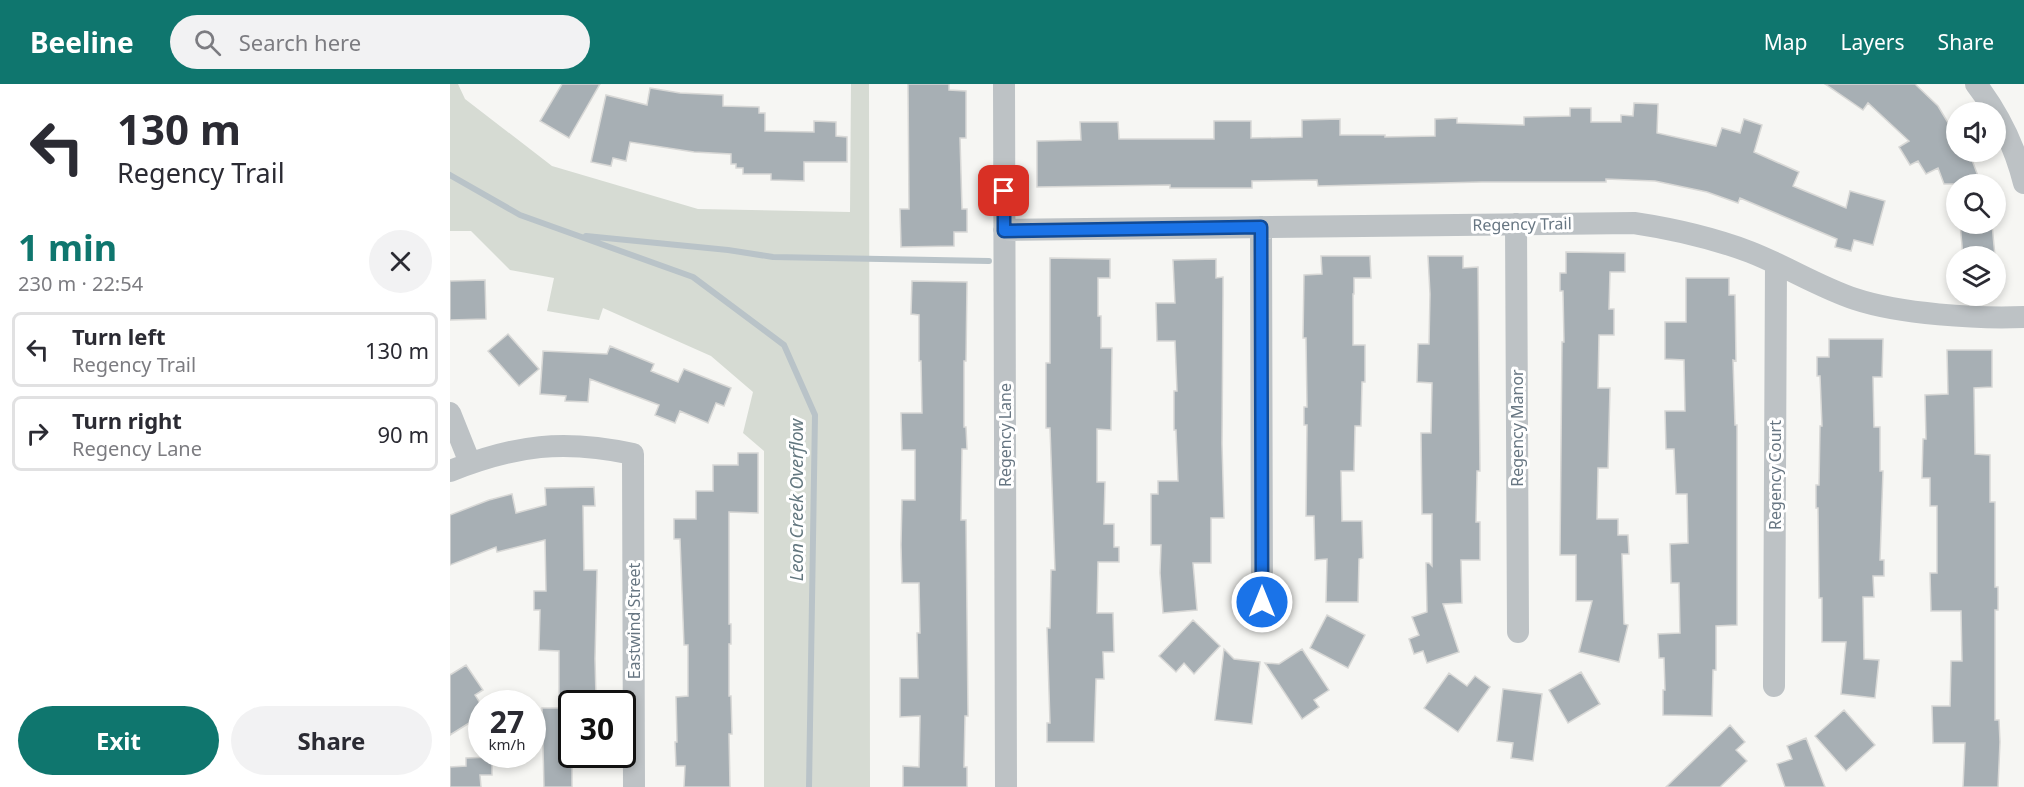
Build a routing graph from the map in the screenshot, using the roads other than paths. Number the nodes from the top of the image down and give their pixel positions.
1 (1004, 84) edge
2 (1976, 84) edge
3 (2024, 183) edge
4 (1516, 224) junction
5 (1261, 227) junction
6 (1004, 231) junction
7 (1776, 264) junction
8 (2024, 317) edge
9 (450, 412) edge
10 (460, 467) edge
11 (1262, 602) dead end
12 (1518, 632) dead end
13 (1774, 686) dead end
14 (634, 787) edge
15 (1006, 787) edge

1 - 6 street, Regency Lane
2 - 3 street
4 - 5 street, Regency Trail
4 - 7 street, Regency Trail
4 - 12 street, Regency Manor
5 - 6 street, Regency Trail
5 - 11 street
6 - 15 street, Regency Lane
7 - 8 street, Regency Trail
7 - 13 street, Regency Court
9 - 10 street
10 - 14 street, Eastwind Street

